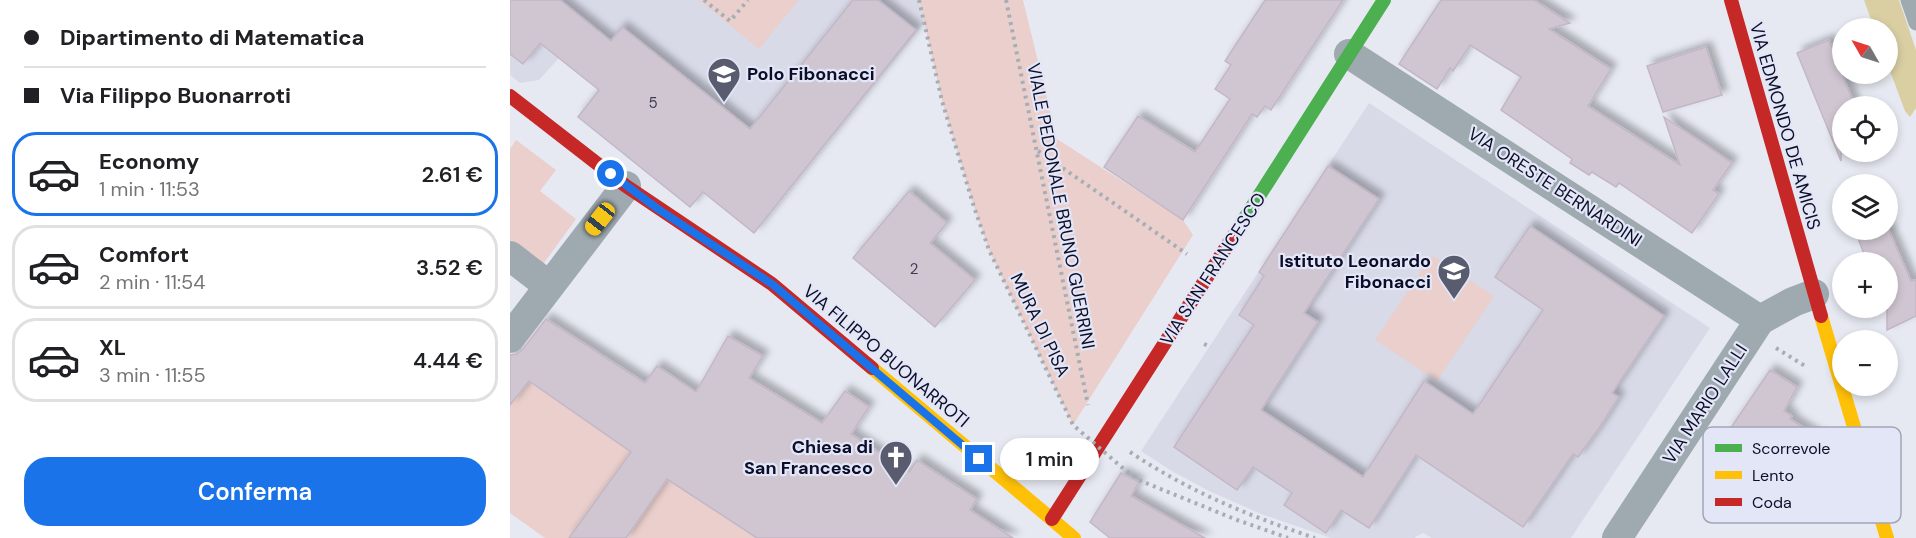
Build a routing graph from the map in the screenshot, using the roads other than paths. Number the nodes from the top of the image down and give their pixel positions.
1 (1384, 0) edge
2 (1731, 0) edge
3 (1908, 0) edge
4 (1916, 22) edge
5 (1349, 54) junction
6 (510, 96) edge
7 (627, 186) junction
8 (510, 256) edge
9 (549, 286) junction
10 (1814, 294) junction
11 (1760, 320) junction
12 (510, 338) edge
13 (1854, 427) edge
14 (1883, 523) edge
15 (1055, 532) edge
16 (1617, 538) edge
17 (1887, 538) edge

1 - 5 street, VIA SAN FRANCESCO
2 - 10 street, VIA EDMONDO DE AMICIS
3 - 4 lane
5 - 11 street, VIA ORESTE BERNARDINI
5 - 15 street, VIA SAN FRANCESCO
6 - 7 street, VIA FILIPPO BUONARROTI
7 - 9 street
7 - 15 street, VIA FILIPPO BUONARROTI
8 - 9 street
9 - 12 street
10 - 11 street, VIA MARIO LALLI
10 - 13 street, VIA EDMONDO DE AMICIS
11 - 16 street, VIA MARIO LALLI
14 - 17 street, VIA EDMONDO DE AMICIS

